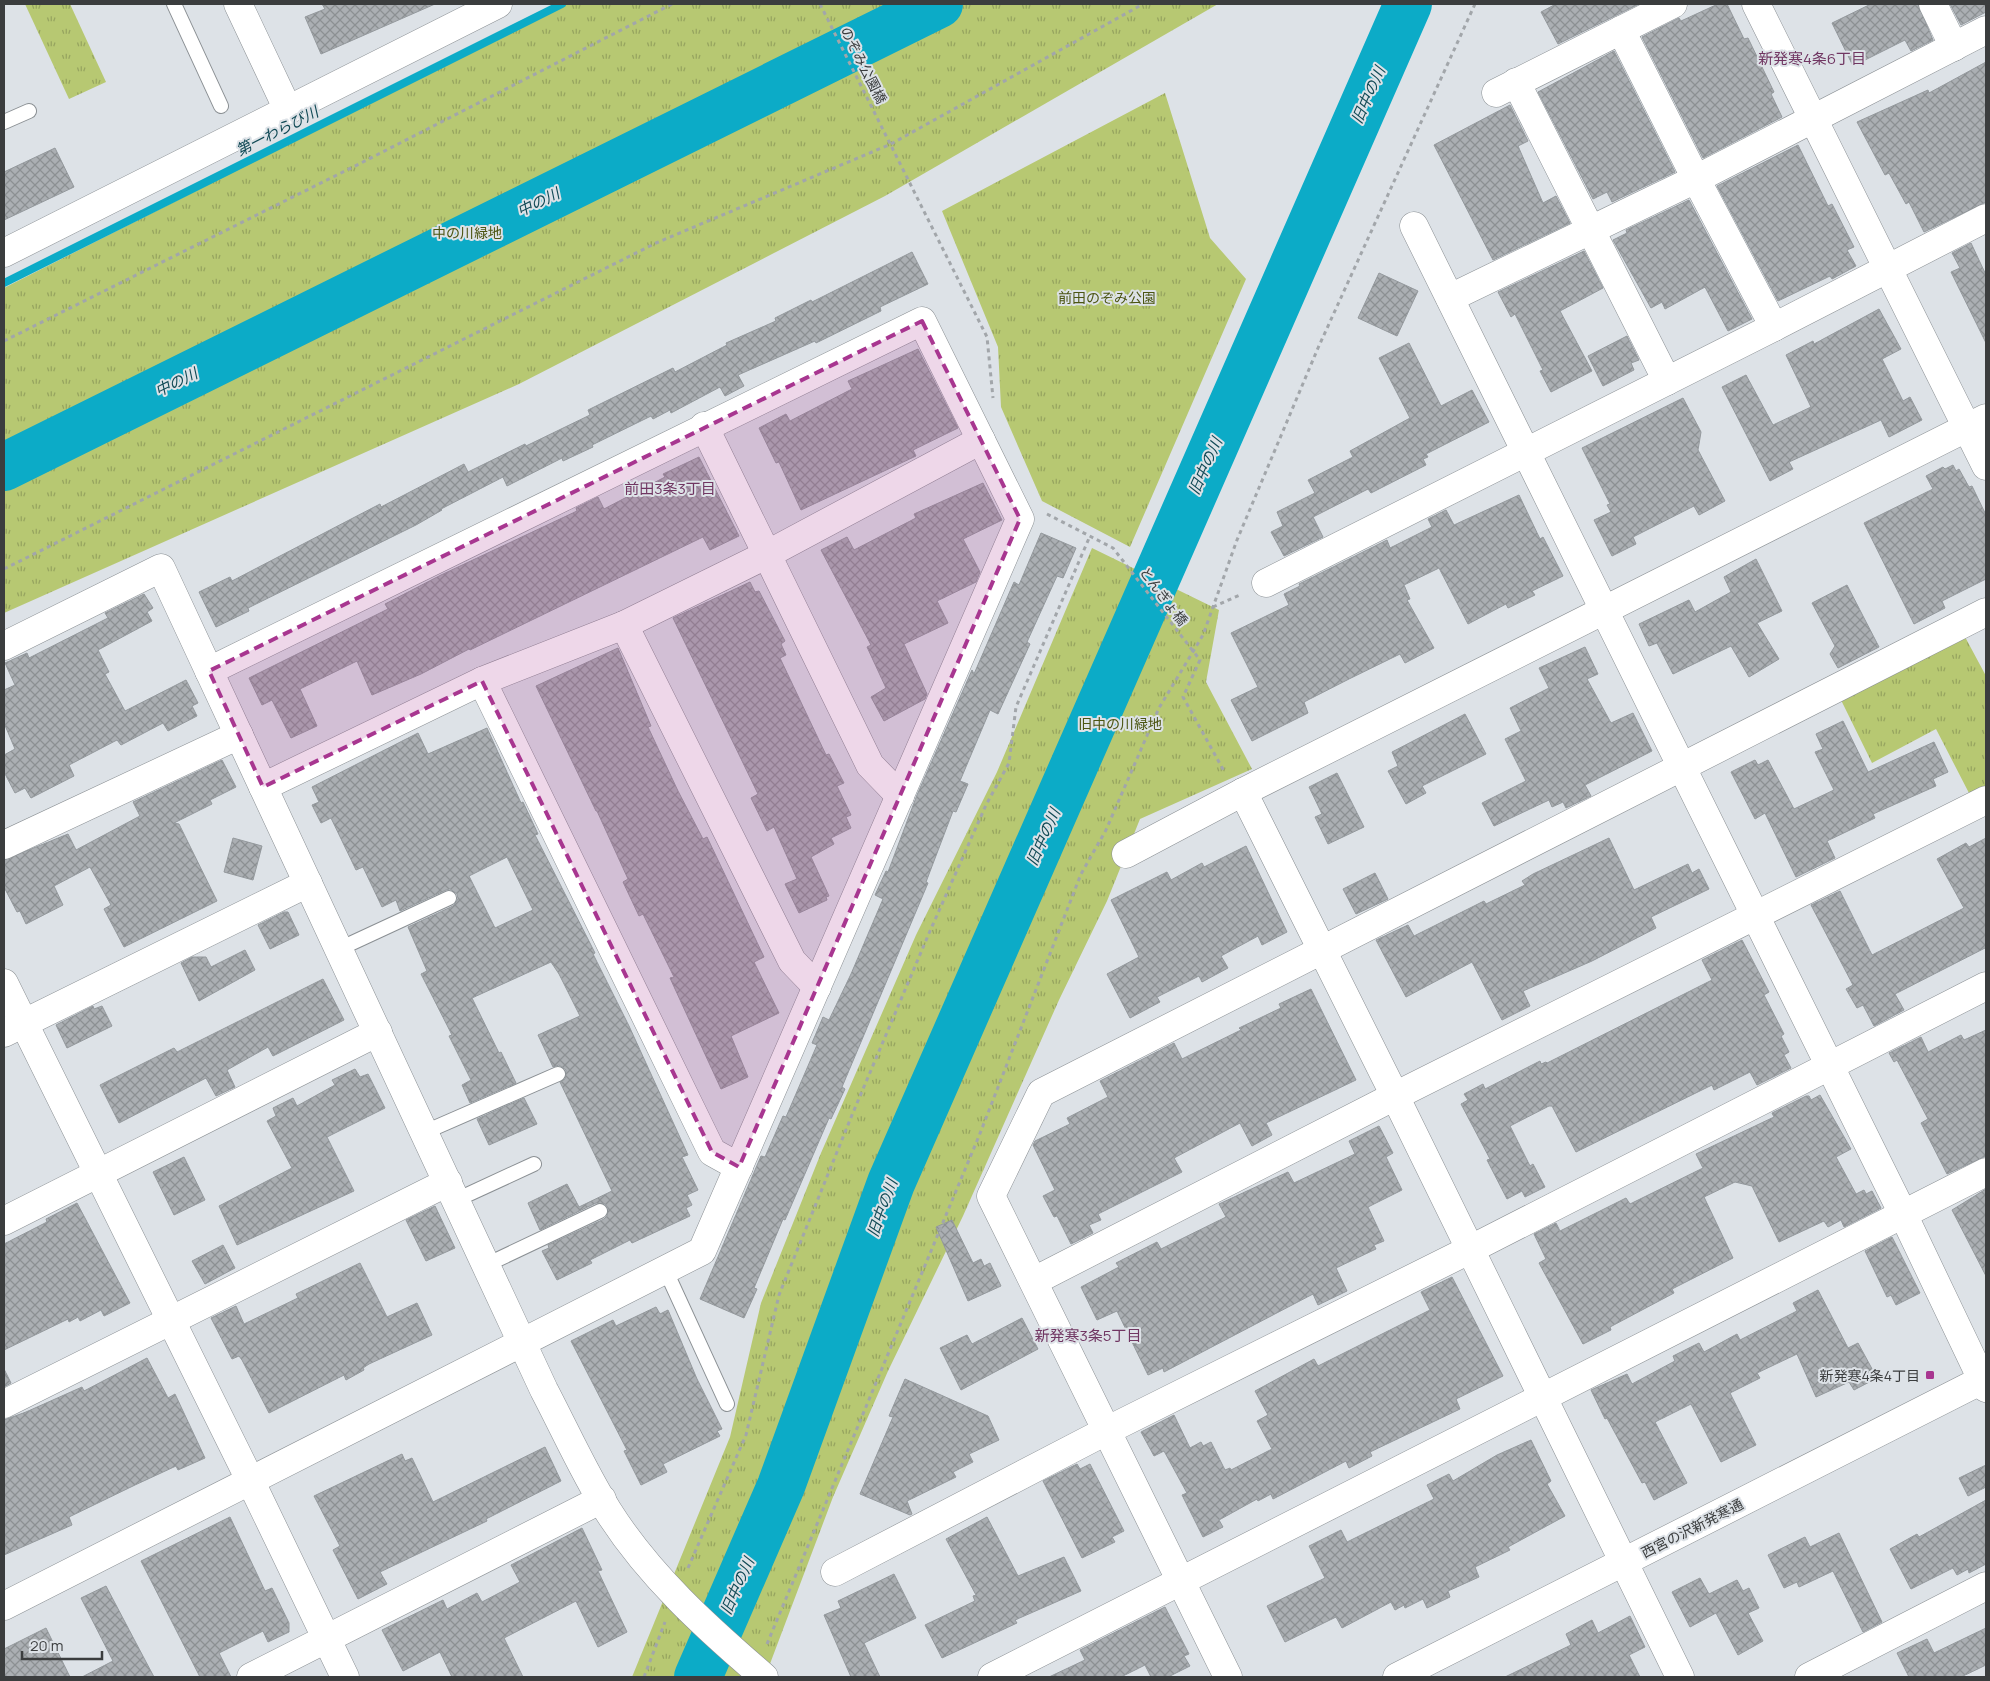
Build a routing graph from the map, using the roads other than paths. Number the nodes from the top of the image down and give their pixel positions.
1 (174, 4) edge
2 (238, 4) edge
3 (498, 4) edge
4 (1673, 4) edge
5 (1756, 4) edge
6 (1933, 4) edge
7 (1622, 30) junction
8 (1986, 30) edge
9 (1954, 47) junction
10 (221, 106) dead end
11 (288, 110) junction
12 (29, 111) dead end
13 (1812, 118) junction
14 (4, 122) edge
15 (1696, 179) junction
16 (1986, 218) edge
17 (1414, 226) dead end
18 (1590, 230) junction
19 (4, 253) edge
20 (1886, 268) junction
21 (1450, 298) junction
22 (1774, 327) junction
23 (1667, 381) junction
24 (1976, 422) edge
25 (704, 426) junction
26 (981, 440) junction
27 (1525, 451) junction
28 (1986, 466) edge
29 (766, 555) junction
30 (1266, 583) road end
31 (1603, 610) junction
32 (1986, 612) edge
33 (624, 625) junction
34 (4, 646) edge
35 (209, 671) junction
36 (482, 681) junction
37 (239, 735) junction
38 (1681, 767) junction
39 (1235, 785) junction
40 (263, 787) junction
41 (900, 796) junction
42 (1986, 800) edge
43 (4, 845) edge
44 (1126, 854) dead end
45 (308, 883) junction
46 (449, 898) dead end
47 (1755, 916) junction
48 (339, 949) junction
49 (1321, 952) junction
50 (4, 983) edge
51 (1986, 986) edge
52 (817, 987) junction
53 (14, 1028) edge
54 (378, 1032) junction
55 (1830, 1064) junction
56 (558, 1074) dead end
57 (1395, 1096) junction
58 (425, 1132) junction
59 (534, 1164) dead end
60 (738, 1168) junction
61 (1986, 1172) edge
62 (99, 1174) junction
63 (452, 1191) junction
64 (600, 1211) dead end
65 (1903, 1214) junction
66 (4, 1221) edge
67 (1470, 1250) junction
68 (486, 1265) junction
69 (665, 1269) junction
70 (1034, 1281) junction
71 (171, 1319) junction
72 (522, 1341) junction
73 (1985, 1382) edge
74 (1543, 1398) junction
75 (4, 1404) edge
76 (727, 1404) dead end
77 (1108, 1430) junction
78 (250, 1480) junction
79 (602, 1499) junction
80 (1624, 1562) junction
81 (835, 1572) dead end
82 (1182, 1582) junction
83 (1986, 1586) edge
84 (4, 1606) edge
85 (326, 1638) junction
86 (760, 1674) edge
87 (250, 1677) edge
88 (344, 1677) edge
89 (992, 1677) edge
90 (1228, 1677) edge
91 (1397, 1677) edge
92 (1680, 1677) edge
93 (1808, 1677) edge

1 - 10 lane
2 - 11 street
3 - 11 street
4 - 7 street
5 - 13 street
6 - 9 street
7 - 15 street
7 - 18 street
8 - 9 street
9 - 13 street
11 - 19 street
12 - 14 lane
13 - 15 street
13 - 20 street
15 - 18 street
15 - 22 street
16 - 20 street
17 - 21 street
18 - 21 street
18 - 23 street
20 - 22 street
20 - 24 street
21 - 27 street
22 - 23 street
23 - 27 street
24 - 28 street
24 - 31 street
25 - 26 street
25 - 29 street
25 - 35 street
26 - 29 street
26 - 41 street
27 - 30 street
27 - 31 street
29 - 33 street
29 - 41 street
31 - 38 street
31 - 39 street
32 - 38 street
33 - 36 street
33 - 52 street
34 - 35 street
35 - 37 street
36 - 40 street
36 - 60 street
37 - 40 street
37 - 43 street
38 - 47 street
38 - 49 street
39 - 44 street
39 - 49 street
40 - 45 street
41 - 52 street
42 - 47 street
45 - 48 street
45 - 53 street
46 - 48 lane
47 - 55 street
47 - 57 street
48 - 54 street
49 - 57 street
49 - 70 street
50 - 53 street
51 - 55 street
52 - 60 street
53 - 62 street
54 - 58 street
54 - 62 street
55 - 65 street
55 - 67 street
56 - 58 lane
57 - 67 street
57 - 70 street
58 - 63 street
59 - 63 lane
60 - 69 street
61 - 65 street
62 - 66 street
62 - 71 street
63 - 68 street
63 - 71 street
64 - 68 lane
65 - 73 street
65 - 74 street
67 - 74 street
67 - 77 street
68 - 72 street
69 - 72 street
69 - 76 lane
70 - 77 street
71 - 75 street
71 - 78 street
72 - 78 street
72 - 79 street
73 - 80 street, 西宮の沢新発寒通
74 - 80 street
74 - 82 street
77 - 81 street
77 - 82 street
78 - 84 street
78 - 85 street
79 - 85 street
79 - 86 street
80 - 91 street, 西宮の沢新発寒通
80 - 92 street
82 - 89 street
82 - 90 street
83 - 93 street
85 - 87 street
85 - 88 street

